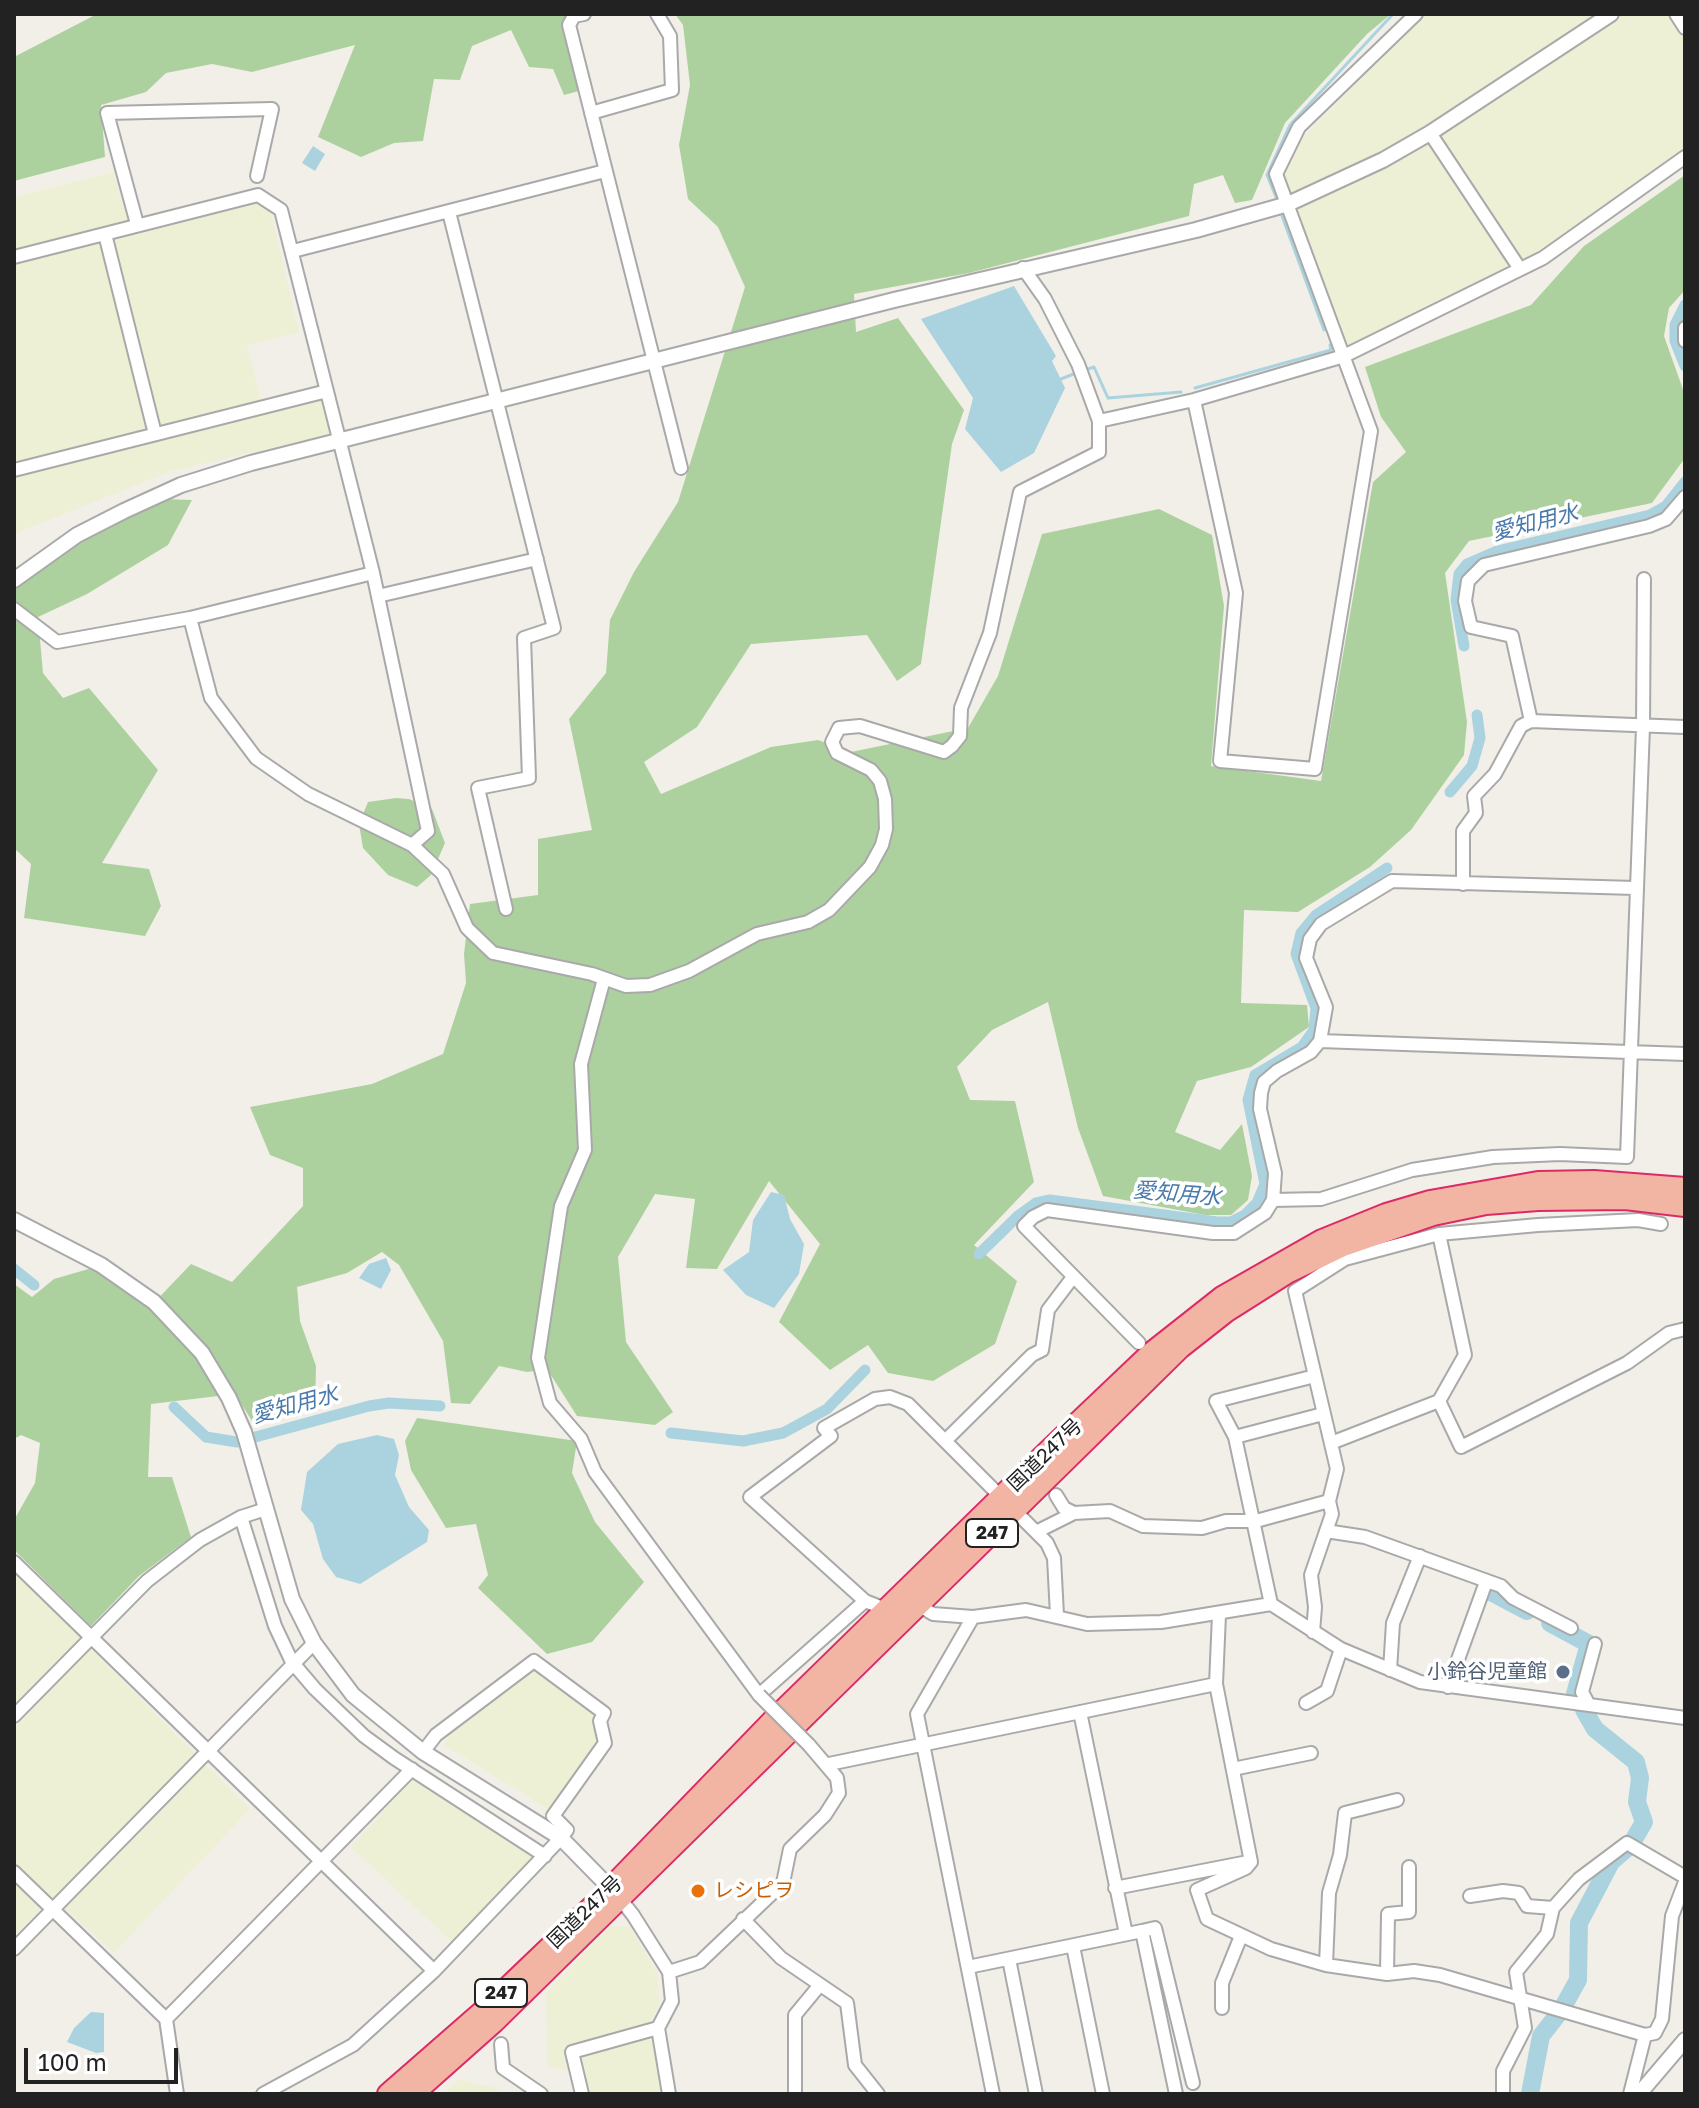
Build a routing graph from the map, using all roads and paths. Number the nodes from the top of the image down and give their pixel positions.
1 (584, 14) edge
2 (657, 14) edge
3 (1416, 14) edge
4 (1611, 14) edge
5 (1676, 14) edge
6 (1685, 28) edge
7 (591, 113) junction
8 (1430, 133) junction
9 (1685, 157) edge
10 (605, 171) junction
11 (257, 176) dead end
12 (1288, 204) junction
13 (449, 212) junction
14 (137, 224) junction
15 (105, 234) junction
16 (293, 251) junction
17 (14, 257) edge
18 (1023, 268) junction
19 (1520, 269) junction
20 (1685, 328) edge
21 (1685, 341) edge
22 (1344, 356) junction
23 (652, 362) junction
24 (327, 391) junction
25 (1194, 400) junction
26 (495, 402) junction
27 (1099, 421) junction
28 (155, 434) junction
29 (339, 441) junction
30 (681, 468) dead end
31 (14, 470) edge
32 (1685, 497) edge
33 (537, 559) junction
34 (373, 573) junction
35 (1644, 579) dead end
36 (14, 580) edge
37 (378, 596) junction
38 (16, 610) edge
39 (190, 618) junction
40 (1531, 721) junction
41 (1643, 727) junction
42 (1685, 727) edge
43 (412, 845) junction
44 (1463, 884) junction
45 (1635, 888) junction
46 (506, 909) dead end
47 (604, 979) junction
48 (1320, 1041) junction
49 (1631, 1053) junction
50 (1685, 1054) edge
51 (1685, 1188) edge
52 (1273, 1200) junction
53 (1685, 1206) edge
54 (14, 1220) edge
55 (1661, 1224) dead end
56 (1439, 1234) junction
57 (1073, 1277) junction
58 (1685, 1329) edge
59 (1139, 1343) dead end
60 (1315, 1376) junction
61 (1439, 1401) junction
62 (1323, 1414) junction
63 (1235, 1437) junction
64 (945, 1441) junction
65 (1331, 1443) junction
66 (1056, 1495) dead end
67 (1329, 1501) junction
68 (1008, 1504) junction
69 (266, 1509) junction
70 (1074, 1513) junction
71 (241, 1517) junction
72 (1256, 1521) junction
73 (1326, 1531) junction
74 (1036, 1532) junction
75 (1420, 1556) junction
76 (14, 1562) edge
77 (1486, 1582) junction
78 (865, 1601) junction
79 (1271, 1604) junction
80 (920, 1606) junction
81 (888, 1610) junction
82 (1057, 1615) junction
83 (1219, 1615) junction
84 (973, 1617) junction
85 (1571, 1628) dead end
86 (1313, 1632) junction
87 (91, 1636) junction
88 (314, 1643) junction
89 (1595, 1644) dead end
90 (1341, 1649) junction
91 (292, 1662) junction
92 (1390, 1670) junction
93 (1216, 1684) junction
94 (1448, 1687) junction
95 (759, 1695) junction
96 (1306, 1703) dead end
97 (1589, 1705) junction
98 (1080, 1712) junction
99 (14, 1716) edge
100 (1685, 1718) edge
101 (923, 1744) junction
102 (207, 1750) junction
103 (423, 1752) junction
104 (1311, 1753) dead end
105 (829, 1764) junction
106 (412, 1769) junction
107 (1233, 1769) junction
108 (1397, 1800) dead end
109 (561, 1838) junction
110 (545, 1856) junction
111 (1251, 1862) junction
112 (322, 1863) junction
113 (1409, 1867) dead end
114 (14, 1872) edge
115 (1685, 1880) edge
116 (1115, 1888) junction
117 (615, 1893) junction
118 (1470, 1896) dead end
119 (1553, 1908) junction
120 (53, 1909) junction
121 (743, 1919) junction
122 (1142, 1931) junction
123 (1126, 1934) junction
124 (1241, 1936) junction
125 (1073, 1946) junction
126 (14, 1949) edge
127 (1009, 1959) junction
128 (1326, 1965) junction
129 (968, 1967) junction
130 (434, 1971) junction
131 (669, 1972) junction
132 (1387, 1974) junction
133 (819, 1986) junction
134 (1519, 1996) junction
135 (1222, 2008) dead end
136 (166, 2019) junction
137 (658, 2028) junction
138 (1645, 2035) junction
139 (1685, 2040) edge
140 (501, 2044) dead end
141 (1193, 2083) dead end
142 (177, 2094) edge
143 (263, 2094) edge
144 (388, 2094) edge
145 (413, 2094) edge
146 (541, 2094) edge
147 (582, 2094) edge
148 (669, 2094) edge
149 (795, 2094) edge
150 (878, 2094) edge
151 (993, 2094) edge
152 (1036, 2094) edge
153 (1103, 2094) edge
154 (1176, 2094) edge
155 (1503, 2094) edge
156 (1630, 2094) edge
157 (1639, 2094) edge

1 - 7 street
2 - 7 street
3 - 12 street
4 - 8 street
5 - 6 street
7 - 10 street
8 - 12 street
8 - 19 street
9 - 19 street
10 - 13 street
10 - 23 street
11 - 14 street
12 - 18 street
12 - 22 street
13 - 16 street
13 - 26 street
14 - 15 street
14 - 16 street
15 - 17 street
15 - 28 street
16 - 24 street
18 - 23 street
18 - 27 street
19 - 22 street
20 - 21 street
22 - 25 street
22 - 25 street
23 - 26 street
23 - 30 street
24 - 28 street
24 - 29 street
25 - 27 street
26 - 29 street
26 - 33 street
27 - 47 street
28 - 31 street
29 - 34 street
29 - 36 street
32 - 40 street
33 - 37 street
33 - 46 street
34 - 37 street
34 - 39 street
35 - 41 street
37 - 43 street
38 - 39 street
39 - 43 street
40 - 41 street
40 - 44 street
41 - 42 street
41 - 45 street
43 - 47 street
44 - 45 street
44 - 48 street
45 - 49 street
47 - 95 street
48 - 49 street
48 - 52 street
49 - 50 street
49 - 52 street
51 - 68 highway, 国道247号 / 247
52 - 57 street
53 - 68 highway, 国道247号 / 247
54 - 69 street
55 - 56 street
56 - 60 street
56 - 61 street
57 - 59 street
57 - 64 street
58 - 61 street
60 - 62 street
60 - 63 street
61 - 65 street
62 - 63 street
62 - 65 street
63 - 72 street
64 - 68 street
64 - 78 street
65 - 67 street
66 - 70 street
67 - 72 street
67 - 73 street
68 - 74 street
68 - 80 highway, 国道247号 / 247
68 - 81 highway, 国道247号 / 247
69 - 71 street
69 - 88 street
70 - 72 street
70 - 74 street
71 - 87 street
71 - 91 street
72 - 79 street
73 - 75 street
73 - 86 street
74 - 82 street
75 - 77 street
75 - 92 street
76 - 87 street
77 - 85 street
77 - 94 street
78 - 81 street
78 - 95 street
79 - 83 street
79 - 86 street
80 - 84 street
80 - 117 highway, 国道247号 / 247
81 - 117 highway, 国道247号 / 247
82 - 83 street
82 - 84 street
83 - 93 street
84 - 101 street
86 - 90 street
87 - 99 street
87 - 102 street
88 - 91 street
88 - 103 street
89 - 97 street
90 - 92 street
90 - 96 street
91 - 102 street
91 - 106 street
92 - 94 street
93 - 98 street
93 - 107 street
94 - 97 street
95 - 105 street, bridge
97 - 100 street
98 - 101 street
98 - 116 street
101 - 105 street
101 - 129 street
102 - 112 street
102 - 120 street
103 - 109 street
103 - 109 street
104 - 107 street
105 - 121 street
106 - 110 street
106 - 112 street
107 - 111 street
108 - 128 street
109 - 110 street
109 - 117 street
110 - 130 street
111 - 116 street
111 - 124 street
112 - 130 street
112 - 136 street
113 - 132 street
114 - 120 street
115 - 119 street
115 - 138 street
116 - 123 street
117 - 131 street
117 - 144 highway, 国道247号 / 247
117 - 145 highway, 国道247号 / 247
118 - 119 street
119 - 134 street
120 - 126 street
120 - 136 street
121 - 131 street
121 - 133 street
122 - 123 street
122 - 141 street
122 - 154 street
123 - 125 street
124 - 128 street
124 - 135 street
125 - 127 street
125 - 153 street
127 - 129 street
127 - 152 street
128 - 132 street
129 - 151 street
130 - 143 street
131 - 137 street
132 - 134 street
133 - 149 street
133 - 150 street
134 - 138 street
134 - 155 street
136 - 142 street
137 - 147 street
137 - 148 street
138 - 156 street
139 - 157 street
140 - 146 street

